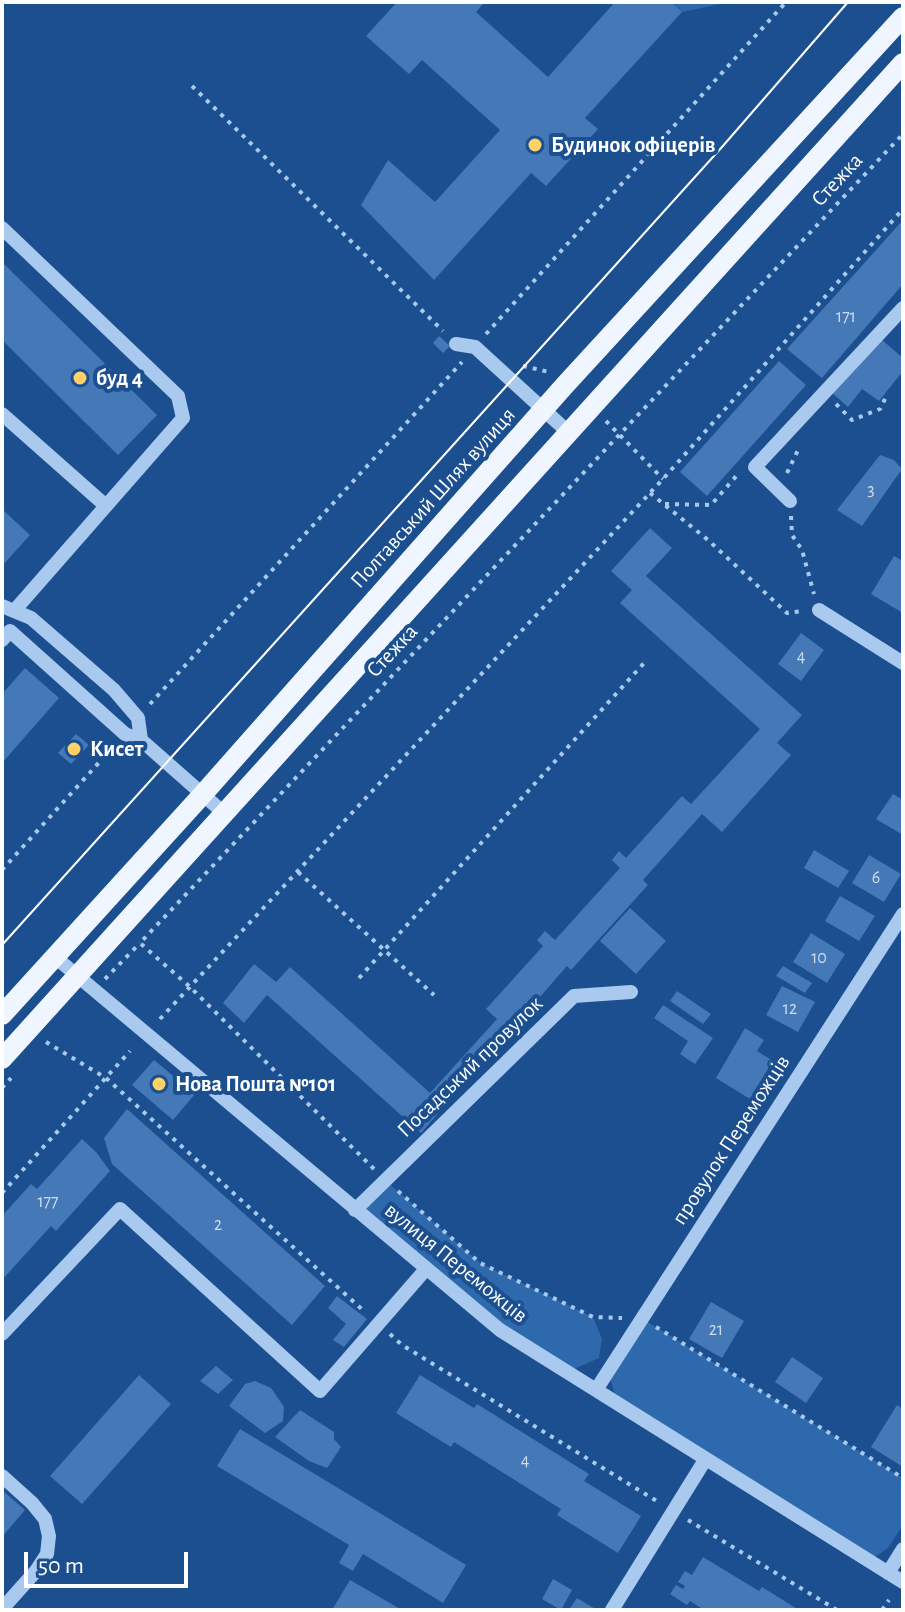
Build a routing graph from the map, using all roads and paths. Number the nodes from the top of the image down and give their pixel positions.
1 (786, 2) edge
2 (903, 17) edge
3 (903, 63) edge
4 (192, 86) dead end
5 (903, 134) edge
6 (903, 209) edge
7 (2, 228) edge
8 (903, 308) edge
9 (487, 332) junction
10 (496, 341) dead end
11 (456, 344) joint
12 (475, 347) junction
13 (514, 359) dead end
14 (552, 373) dead end
15 (822, 392) junction
16 (887, 395) dead end
17 (544, 409) junction
18 (2, 414) edge
19 (603, 419) dead end
20 (568, 432) junction
21 (620, 433) junction
22 (663, 479) junction
23 (650, 493) junction
24 (790, 501) dead end
25 (106, 506) junction
26 (8, 608) edge
27 (819, 610) joint
28 (2, 640) edge
29 (644, 663) dead end
30 (903, 663) edge
31 (138, 718) junction
32 (125, 734) junction
33 (141, 740) junction
34 (203, 794) junction
35 (225, 814) junction
36 (2, 870) edge
37 (298, 872) junction
38 (903, 914) edge
39 (384, 950) junction
40 (55, 957) junction
41 (77, 977) junction
42 (359, 978) dead end
43 (190, 987) junction
44 (631, 992) dead end
45 (434, 995) dead end
46 (2, 1015) edge
47 (160, 1019) dead end
48 (45, 1041) dead end
49 (130, 1051) dead end
50 (2, 1059) edge
51 (106, 1078) junction
52 (385, 1180) junction
53 (2, 1193) edge
54 (355, 1210) junction
55 (426, 1269) junction
56 (378, 1324) junction
57 (2, 1334) edge
58 (596, 1390) junction
59 (705, 1460) junction
60 (2, 1476) edge
61 (674, 1511) junction
62 (903, 1549) edge
63 (888, 1573) junction
64 (903, 1582) edge
65 (889, 1600) dead end
66 (2, 1609) edge
67 (612, 1610) edge
68 (837, 1610) edge
69 (882, 1610) edge

1 - 9 path
2 - 17 main road, Полтавський Шлях вулиця
3 - 20 main road
4 - 11 path
5 - 21 path, Стежка
6 - 22 path
7 - 25 street
8 - 15 street
9 - 10 path
9 - 12 path
11 - 12 street
12 - 17 street
12 - 31 path
13 - 14 path
15 - 16 path
15 - 24 street
17 - 20 street
17 - 34 main road, Полтавський Шлях вулиця
18 - 25 street
19 - 21 path
20 - 35 main road
21 - 22 path
21 - 43 path, Стежка
22 - 23 path
23 - 27 path
23 - 37 path
25 - 26 street
26 - 31 street
27 - 30 street
28 - 32 street
29 - 39 path
31 - 33 street
32 - 33 street
32 - 36 path
33 - 34 street
34 - 35 street
34 - 40 main road, Полтавський Шлях вулиця
35 - 41 main road
37 - 39 path
37 - 43 path
38 - 58 street, провулок Переможців
39 - 42 path
39 - 45 path
40 - 41 street, вулиця Переможців
40 - 46 main road, Полтавський Шлях вулиця
41 - 50 main road
41 - 54 street, вулиця Переможців
43 - 47 path
43 - 52 path, Стежка
44 - 52 street, Посадський провулок
48 - 51 path
49 - 51 path
51 - 53 path
51 - 56 path
52 - 54 street, Посадський провулок
54 - 55 street, вулиця Переможців
55 - 56 street
55 - 58 street, вулиця Переможців
56 - 57 street
56 - 61 path
58 - 59 street, вулиця Переможців
59 - 61 street
59 - 63 street, вулиця Переможців
60 - 66 street
61 - 67 street
61 - 68 path
62 - 63 street
63 - 64 street, вулиця Переможців
65 - 69 path

